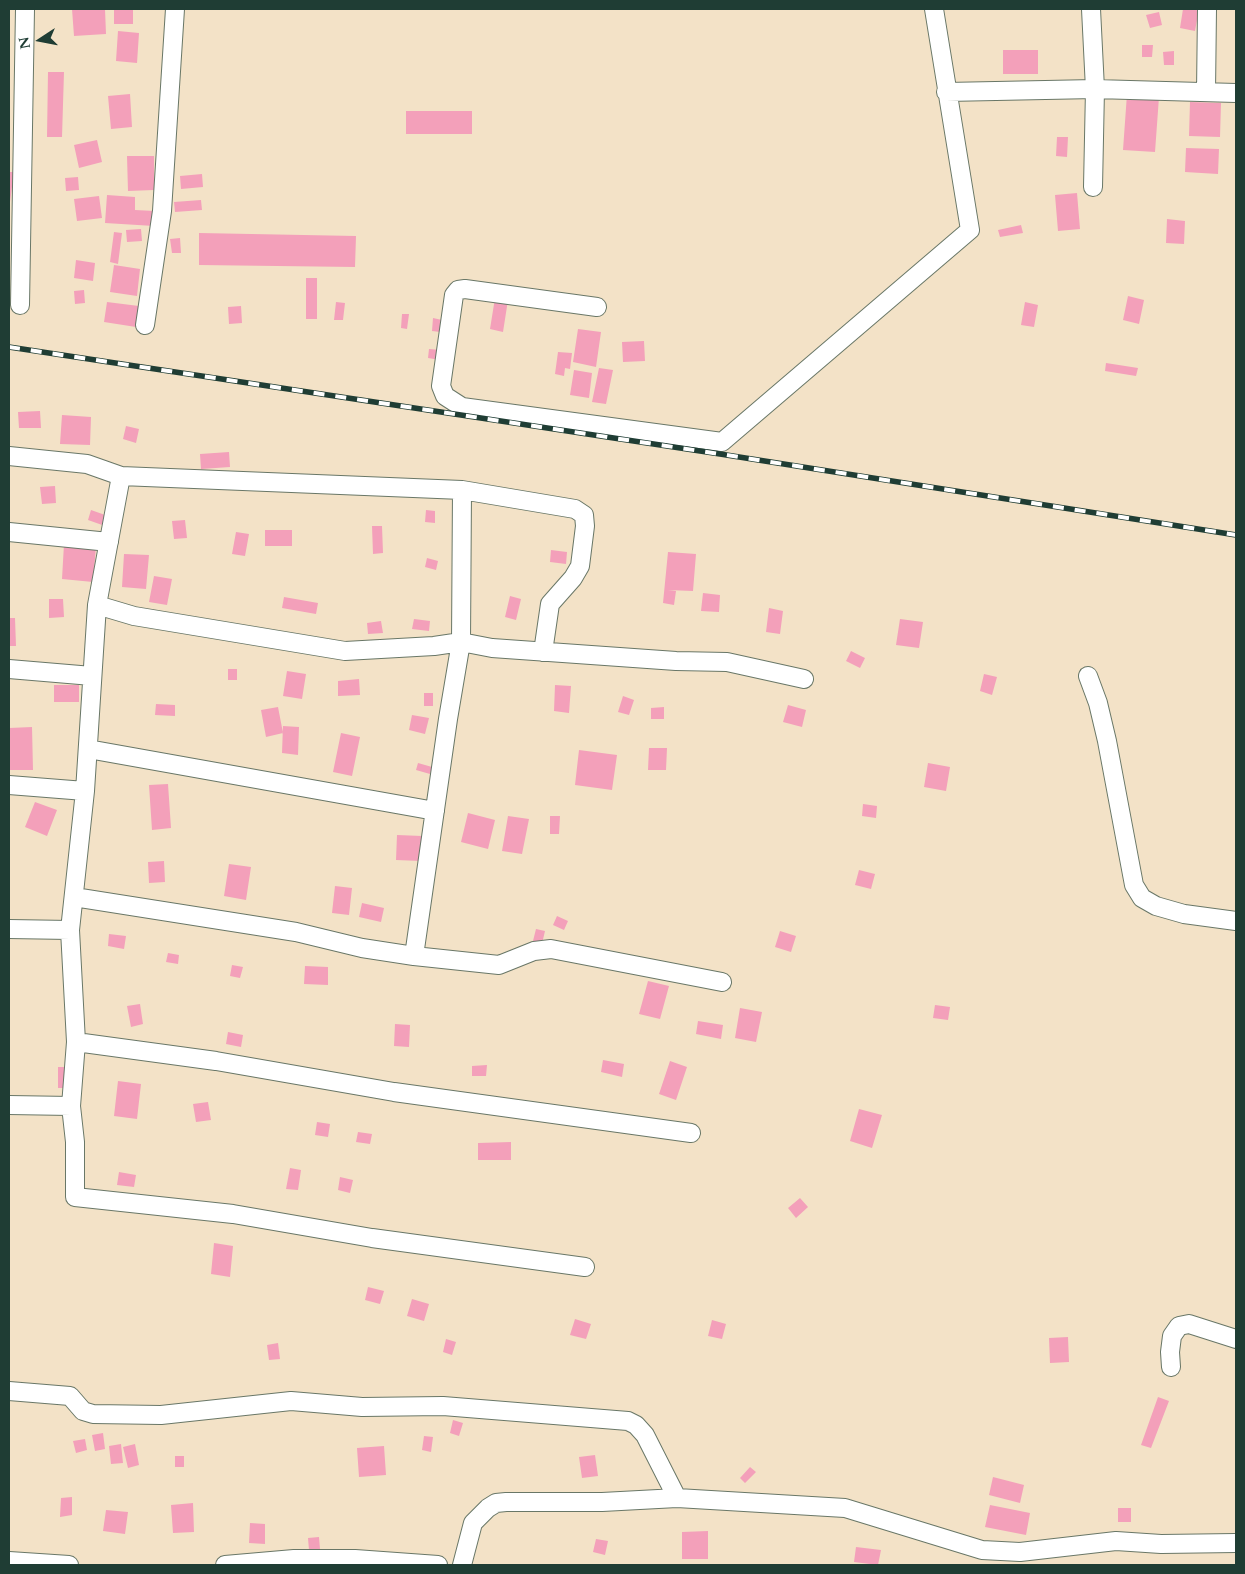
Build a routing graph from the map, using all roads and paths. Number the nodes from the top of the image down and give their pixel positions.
1 (25, 9) edge
2 (175, 9) edge
3 (934, 9) edge
4 (1090, 9) edge
5 (1207, 9) edge
6 (1095, 89) junction
7 (946, 92) junction
8 (1206, 92) junction
9 (1236, 93) edge
10 (1093, 186) dead end
11 (20, 306) dead end
12 (597, 307) dead end
13 (145, 325) dead end
14 (9, 456) edge
15 (121, 476) junction
16 (462, 490) junction
17 (9, 532) edge
18 (109, 542) junction
19 (97, 606) junction
20 (462, 642) junction
21 (543, 652) junction
22 (9, 669) edge
23 (92, 676) junction
24 (1088, 676) dead end
25 (804, 679) dead end
26 (88, 749) junction
27 (9, 785) edge
28 (85, 791) junction
29 (435, 810) junction
30 (74, 897) junction
31 (1236, 921) edge
32 (9, 929) edge
33 (70, 930) junction
34 (414, 956) junction
35 (722, 982) dead end
36 (76, 1042) junction
37 (9, 1105) edge
38 (71, 1106) junction
39 (691, 1133) dead end
40 (585, 1267) dead end
41 (1236, 1339) edge
42 (1171, 1367) dead end
43 (9, 1391) edge
44 (677, 1498) junction
45 (1236, 1543) edge
46 (9, 1562) edge
47 (69, 1565) edge
48 (225, 1565) edge
49 (438, 1565) edge
50 (462, 1565) edge

1 - 11 street
2 - 13 street
3 - 7 street
4 - 6 street
5 - 8 street
6 - 7 street
6 - 8 street
6 - 10 street
7 - 12 street
8 - 9 street
14 - 15 street
15 - 16 street
15 - 18 street
16 - 20 street
16 - 21 street
17 - 18 street
18 - 19 street
19 - 20 street
19 - 23 street
20 - 21 street
20 - 29 street
21 - 25 street
22 - 23 street
23 - 26 street
24 - 31 street
26 - 28 street
26 - 29 street
27 - 28 street
28 - 30 street
29 - 34 street
30 - 33 street
30 - 34 street
32 - 33 street
33 - 36 street
34 - 35 street
36 - 38 street
36 - 39 street
37 - 38 street
38 - 40 street
41 - 42 street
43 - 44 street
44 - 45 street
44 - 50 street
46 - 47 street
48 - 49 street

